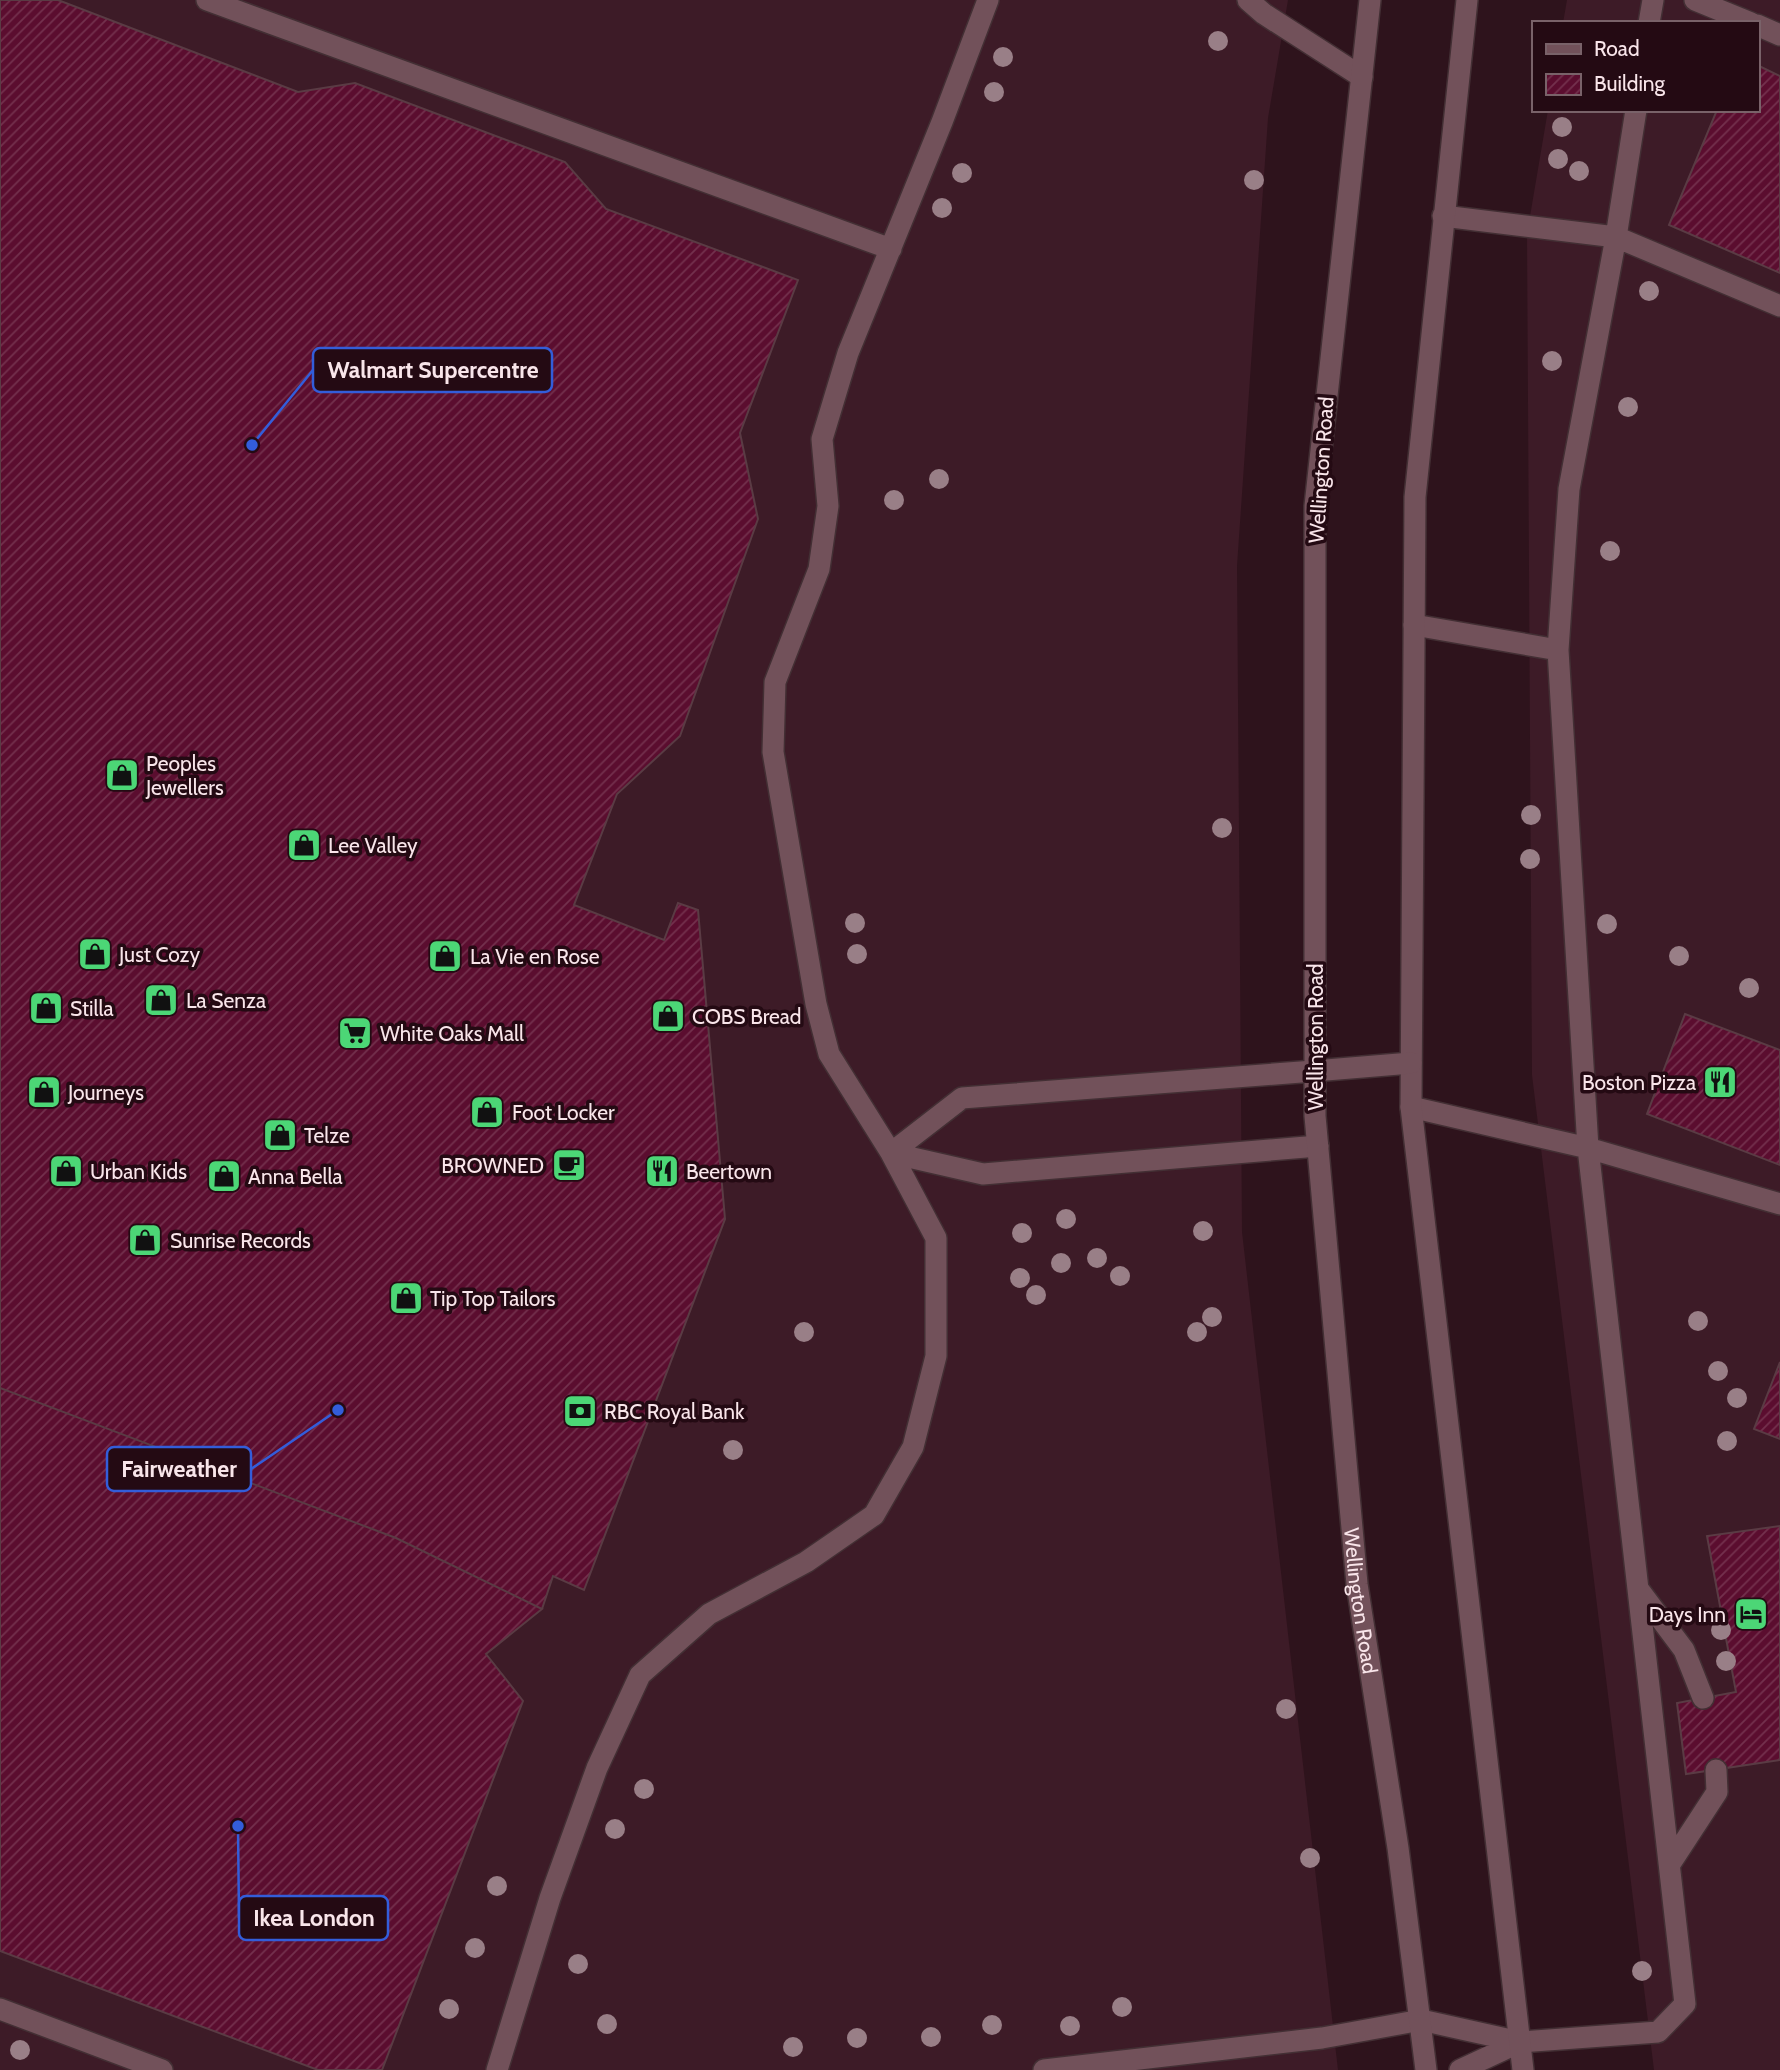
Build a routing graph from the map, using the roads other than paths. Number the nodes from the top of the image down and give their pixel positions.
1 (207, 0) edge
2 (988, 0) edge
3 (1248, 0) edge
4 (1370, 0) edge
5 (1467, 0) edge
6 (1653, 0) edge
7 (1695, 0) edge
8 (1649, 21) edge
9 (1746, 21) edge
10 (1759, 26) edge
11 (1780, 35) edge
12 (1362, 77) junction
13 (1636, 112) edge
14 (1443, 216) junction
15 (1616, 237) junction
16 (891, 249) junction
17 (1780, 306) edge
18 (1414, 625) junction
19 (1558, 650) junction
20 (1411, 1063) junction
21 (1314, 1071) junction
22 (1411, 1107) junction
23 (1318, 1146) junction
24 (1588, 1148) junction
25 (891, 1153) junction
26 (1780, 1204) edge
27 (1638, 1589) junction
28 (1703, 1698) dead end
29 (1716, 1770) dead end
30 (1670, 1864) junction
31 (0, 2009) edge
32 (1421, 2020) junction
33 (1520, 2042) junction
34 (162, 2070) edge
35 (497, 2070) edge
36 (1044, 2070) edge
37 (1426, 2070) edge
38 (1460, 2070) edge
39 (1523, 2070) edge

1 - 16 main road
2 - 16 main road
3 - 12 main road
4 - 12 main road, Wellington Road
5 - 14 main road
6 - 8 main road
7 - 9 main road
10 - 11 main road
12 - 21 main road, Wellington Road
13 - 15 main road
14 - 15 main road
14 - 18 main road
15 - 17 main road
15 - 19 main road
16 - 25 main road
18 - 19 main road
18 - 20 main road
19 - 24 main road
20 - 21 main road
20 - 22 main road
21 - 23 main road, Wellington Road
21 - 25 main road
22 - 24 main road
22 - 33 main road
23 - 25 main road
23 - 32 main road, Wellington Road
24 - 26 main road
24 - 27 main road
25 - 35 main road
27 - 28 main road
27 - 30 main road
29 - 30 main road
30 - 33 main road
31 - 34 main road
32 - 33 main road
32 - 36 main road
32 - 37 main road, Wellington Road
33 - 38 main road
33 - 39 main road

